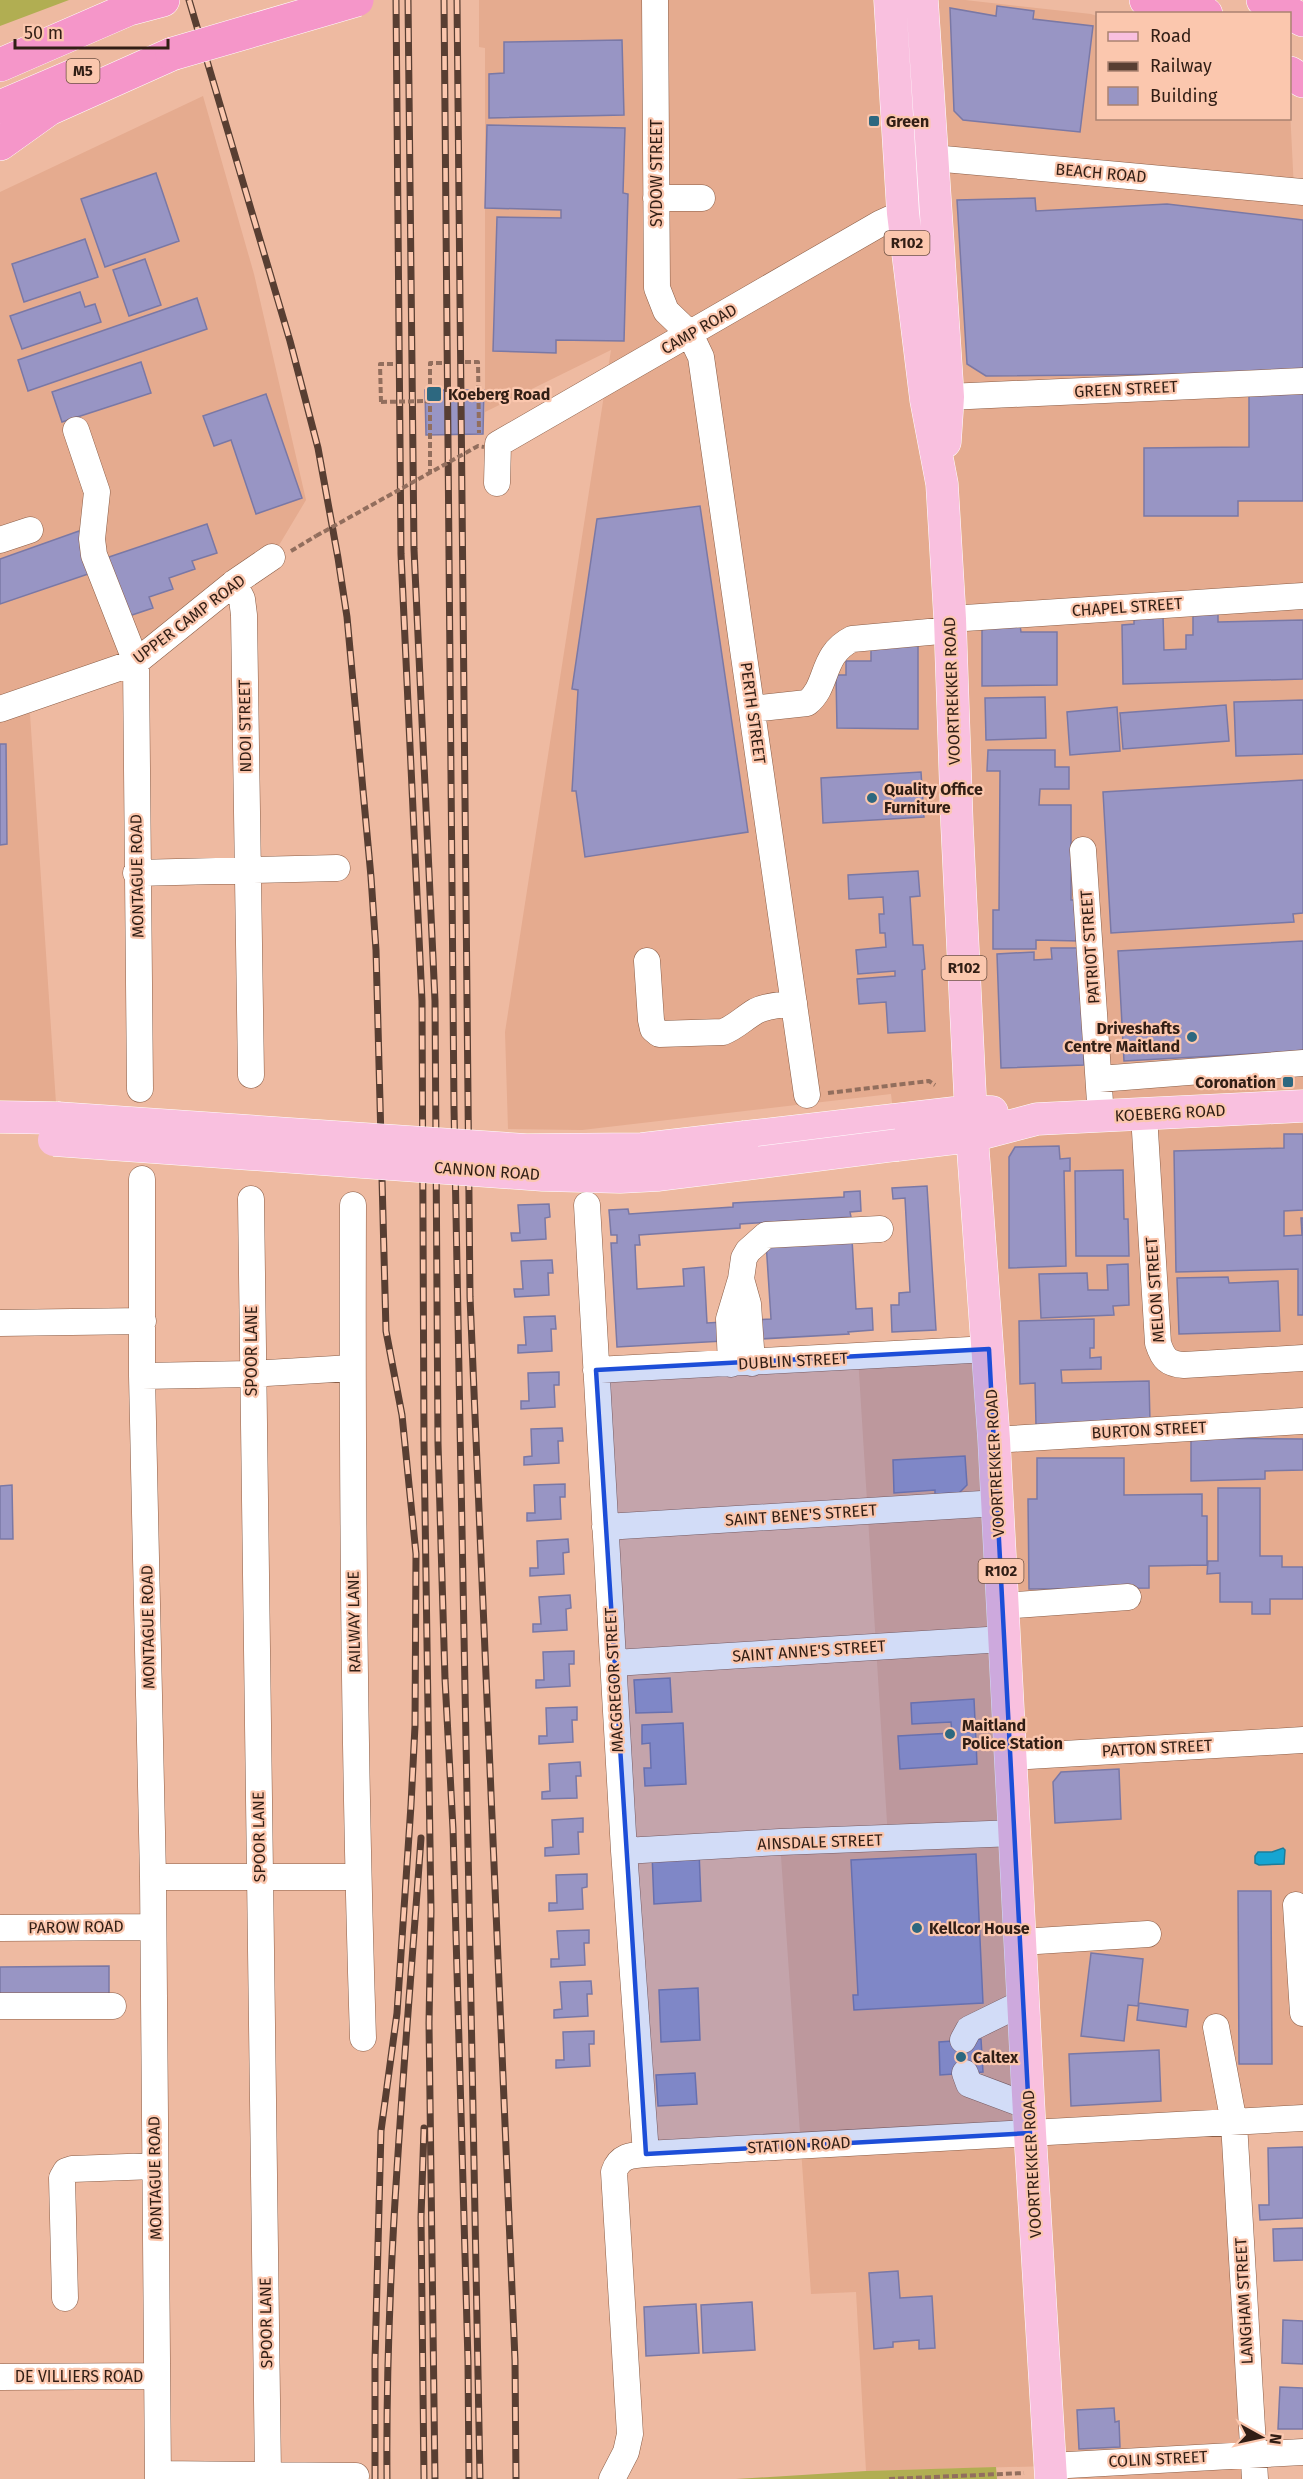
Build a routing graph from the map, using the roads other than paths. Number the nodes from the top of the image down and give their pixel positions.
1 (282, 0) edge
2 (357, 0) edge
3 (655, 0) edge
4 (891, 0) edge
5 (922, 0) edge
6 (1144, 0) edge
7 (1263, 0) edge
8 (149, 4) edge
9 (1166, 12) edge
10 (1197, 12) edge
11 (1287, 12) edge
12 (0, 40) edge
13 (169, 46) junction
14 (0, 66) edge
15 (0, 107) edge
16 (0, 144) edge
17 (933, 158) junction
18 (900, 163) junction
19 (1303, 192) edge
20 (657, 198) junction
21 (702, 198) dead end
22 (936, 203) junction
23 (903, 213) junction
24 (690, 334) junction
25 (1303, 381) edge
26 (948, 397) junction
27 (76, 430) dead end
28 (497, 483) dead end
29 (942, 484) junction
30 (30, 530) dead end
31 (0, 540) edge
32 (280, 555) road end
33 (234, 583) junction
34 (1303, 596) edge
35 (950, 625) junction
36 (136, 662) junction
37 (0, 709) edge
38 (752, 709) junction
39 (1083, 850) dead end
40 (337, 868) dead end
41 (247, 870) junction
42 (136, 873) junction
43 (647, 961) dead end
44 (794, 1003) junction
45 (1303, 1064) edge
46 (251, 1075) dead end
47 (1099, 1079) junction
48 (140, 1089) dead end
49 (814, 1094) road end
50 (1303, 1106) edge
51 (1143, 1115) junction
52 (0, 1117) edge
53 (1101, 1117) junction
54 (972, 1124) junction
55 (56, 1129) junction
56 (0, 1138) edge
57 (142, 1179) dead end
58 (251, 1199) dead end
59 (353, 1205) dead end
60 (587, 1205) dead end
61 (879, 1229) dead end
62 (143, 1321) junction
63 (0, 1323) edge
64 (989, 1349) junction
65 (1303, 1358) edge
66 (742, 1363) junction
67 (352, 1368) junction
68 (596, 1370) junction
69 (251, 1374) junction
70 (142, 1376) junction
71 (1303, 1421) edge
72 (994, 1440) junction
73 (998, 1503) junction
74 (605, 1527) junction
75 (1128, 1597) dead end
76 (1002, 1606) junction
77 (1004, 1639) junction
78 (614, 1663) junction
79 (1303, 1740) edge
80 (1012, 1757) junction
81 (1016, 1833) junction
82 (624, 1851) junction
83 (153, 1877) junction
84 (259, 1877) junction
85 (358, 1877) junction
86 (1296, 1905) dead end
87 (153, 1927) junction
88 (0, 1928) edge
89 (1148, 1934) dead end
90 (1021, 1942) junction
91 (1024, 2002) junction
92 (113, 2006) dead end
93 (0, 2007) edge
94 (1303, 2013) edge
95 (1216, 2027) dead end
96 (363, 2037) dead end
97 (963, 2040) dead end
98 (965, 2073) dead end
99 (1303, 2118) edge
100 (1029, 2120) junction
101 (1234, 2122) junction
102 (646, 2154) junction
103 (155, 2166) junction
104 (65, 2298) dead end
105 (157, 2376) junction
106 (0, 2377) edge
107 (1303, 2452) edge
108 (1254, 2467) edge
109 (1041, 2473) edge
110 (268, 2475) junction
111 (158, 2476) edge
112 (356, 2476) dead end
113 (612, 2479) edge

1 - 13 highway, M5
2 - 13 highway, bridge
3 - 20 street, SYDOW STREET
4 - 18 main road, VOORTREKKER ROAD / R102
5 - 17 main road, VOORTREKKER ROAD / R102
6 - 9 highway
6 - 10 highway
7 - 11 highway
8 - 12 highway
8 - 14 highway, M5
13 - 15 highway, M5
13 - 16 highway
17 - 18 street, BEACH ROAD
17 - 19 street, BEACH ROAD
17 - 22 main road, VOORTREKKER ROAD / R102
18 - 23 main road, VOORTREKKER ROAD / R102
20 - 21 street
20 - 24 street, SYDOW STREET
22 - 23 street, CAMP ROAD
22 - 26 main road, VOORTREKKER ROAD / R102
23 - 24 street, CAMP ROAD
23 - 29 main road, VOORTREKKER ROAD / R102
24 - 28 street, CAMP ROAD
24 - 38 street, PERTH STREET
25 - 26 street, GREEN STREET
26 - 29 main road, VOORTREKKER ROAD / R102
27 - 36 street
29 - 35 main road, VOORTREKKER ROAD / R102
30 - 31 street
32 - 33 street, UPPER CAMP ROAD
33 - 36 street, UPPER CAMP ROAD
33 - 41 street, NDOI STREET
34 - 35 street, CHAPEL STREET
35 - 38 street, CHAPEL STREET
35 - 54 main road, VOORTREKKER ROAD / R102
36 - 37 street, UPPER CAMP ROAD
36 - 42 street, MONTAGUE ROAD
38 - 44 street, PERTH STREET
39 - 47 street, PATRIOT STREET
40 - 41 street
41 - 42 street
41 - 46 street, NDOI STREET
42 - 48 street, MONTAGUE ROAD
43 - 44 street
44 - 49 street, PERTH STREET
45 - 47 street
47 - 53 street, PATRIOT STREET
50 - 51 main road, KOEBERG ROAD
51 - 53 main road, KOEBERG ROAD
51 - 65 street, MELON STREET
52 - 55 main road, CANNON ROAD
53 - 54 main road, KOEBERG ROAD
54 - 55 main road, CANNON ROAD, bridge
54 - 64 main road, VOORTREKKER ROAD / R102
55 - 56 main road, CANNON ROAD
57 - 62 street, MONTAGUE ROAD
58 - 69 street, SPOOR LANE
59 - 67 street, RAILWAY LANE
60 - 68 street, MACGREGOR STREET
61 - 66 street
62 - 63 street
62 - 70 street, MONTAGUE ROAD
64 - 66 street, DUBLIN STREET
64 - 72 main road, VOORTREKKER ROAD / R102
66 - 68 street, DUBLIN STREET
67 - 69 street
67 - 85 street, RAILWAY LANE
68 - 74 street, MACGREGOR STREET
69 - 70 street
69 - 84 street, SPOOR LANE
70 - 83 street, MONTAGUE ROAD
71 - 72 street, BURTON STREET
72 - 73 main road, VOORTREKKER ROAD / R102
73 - 74 street, SAINT BENE'S STREET
73 - 76 main road, VOORTREKKER ROAD / R102
74 - 78 street, MACGREGOR STREET
75 - 76 street
76 - 77 main road, VOORTREKKER ROAD / R102
77 - 78 street, SAINT ANNE'S STREET
77 - 80 main road, VOORTREKKER ROAD / R102
78 - 82 street, MACGREGOR STREET
79 - 80 street, PATTON STREET
80 - 81 main road, VOORTREKKER ROAD / R102
81 - 82 street, AINSDALE STREET
81 - 90 main road, VOORTREKKER ROAD / R102
82 - 102 street, MACGREGOR STREET
83 - 84 street
83 - 87 street, MONTAGUE ROAD
84 - 85 street
84 - 110 street, SPOOR LANE
85 - 96 street, RAILWAY LANE
86 - 94 street
87 - 88 street, PAROW ROAD
87 - 103 street, MONTAGUE ROAD
89 - 90 street
90 - 91 main road, VOORTREKKER ROAD / R102
91 - 97 street
91 - 100 main road, VOORTREKKER ROAD / R102
92 - 93 street
95 - 101 street, LANGHAM STREET
98 - 100 street
99 - 101 street, STATION ROAD
100 - 101 street, STATION ROAD
100 - 102 street, STATION ROAD
100 - 109 main road, VOORTREKKER ROAD / R102
101 - 108 street, LANGHAM STREET
102 - 113 street, STATION ROAD
103 - 104 street
103 - 105 street, MONTAGUE ROAD
105 - 106 street, DE VILLIERS ROAD
105 - 111 street, MONTAGUE ROAD
107 - 108 street, COLIN STREET
108 - 109 street, COLIN STREET
110 - 111 street
110 - 112 street

